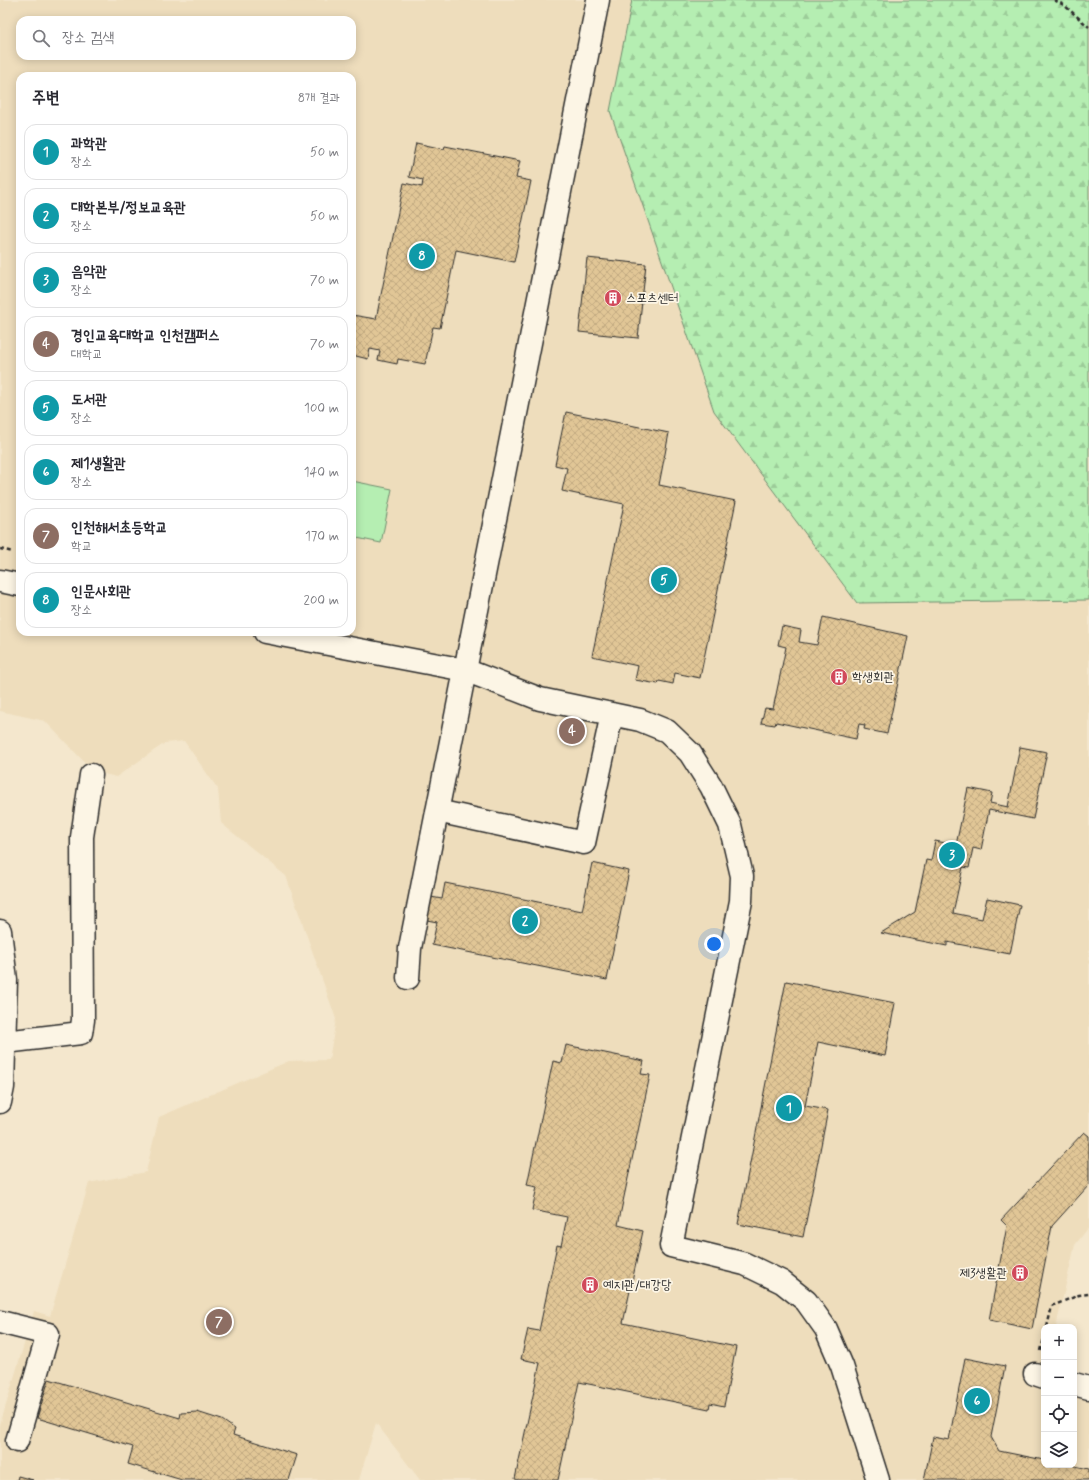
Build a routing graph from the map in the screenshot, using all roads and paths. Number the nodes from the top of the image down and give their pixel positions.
1 (598, 0) edge
2 (1054, 0) edge
3 (1089, 27) edge
4 (0, 549) edge
5 (13, 552) dead end
6 (0, 581) edge
7 (16, 584) edge
8 (286, 636) edge
9 (465, 670) junction
10 (612, 714) junction
11 (91, 776) dead end
12 (437, 811) junction
13 (0, 932) edge
14 (408, 978) dead end
15 (2, 1044) edge
16 (0, 1102) edge
17 (1089, 1294) edge
18 (0, 1322) edge
19 (1048, 1324) edge
20 (1077, 1385) edge
21 (1089, 1388) edge
22 (17, 1441) dead end
23 (878, 1480) edge

1 - 9 street
2 - 3 path
4 - 5 path
6 - 7 street
8 - 9 street
9 - 10 street
9 - 12 street
10 - 12 street
10 - 23 street
11 - 15 street
12 - 14 street
13 - 15 street
15 - 16 street
17 - 19 path
18 - 22 street
20 - 21 street

